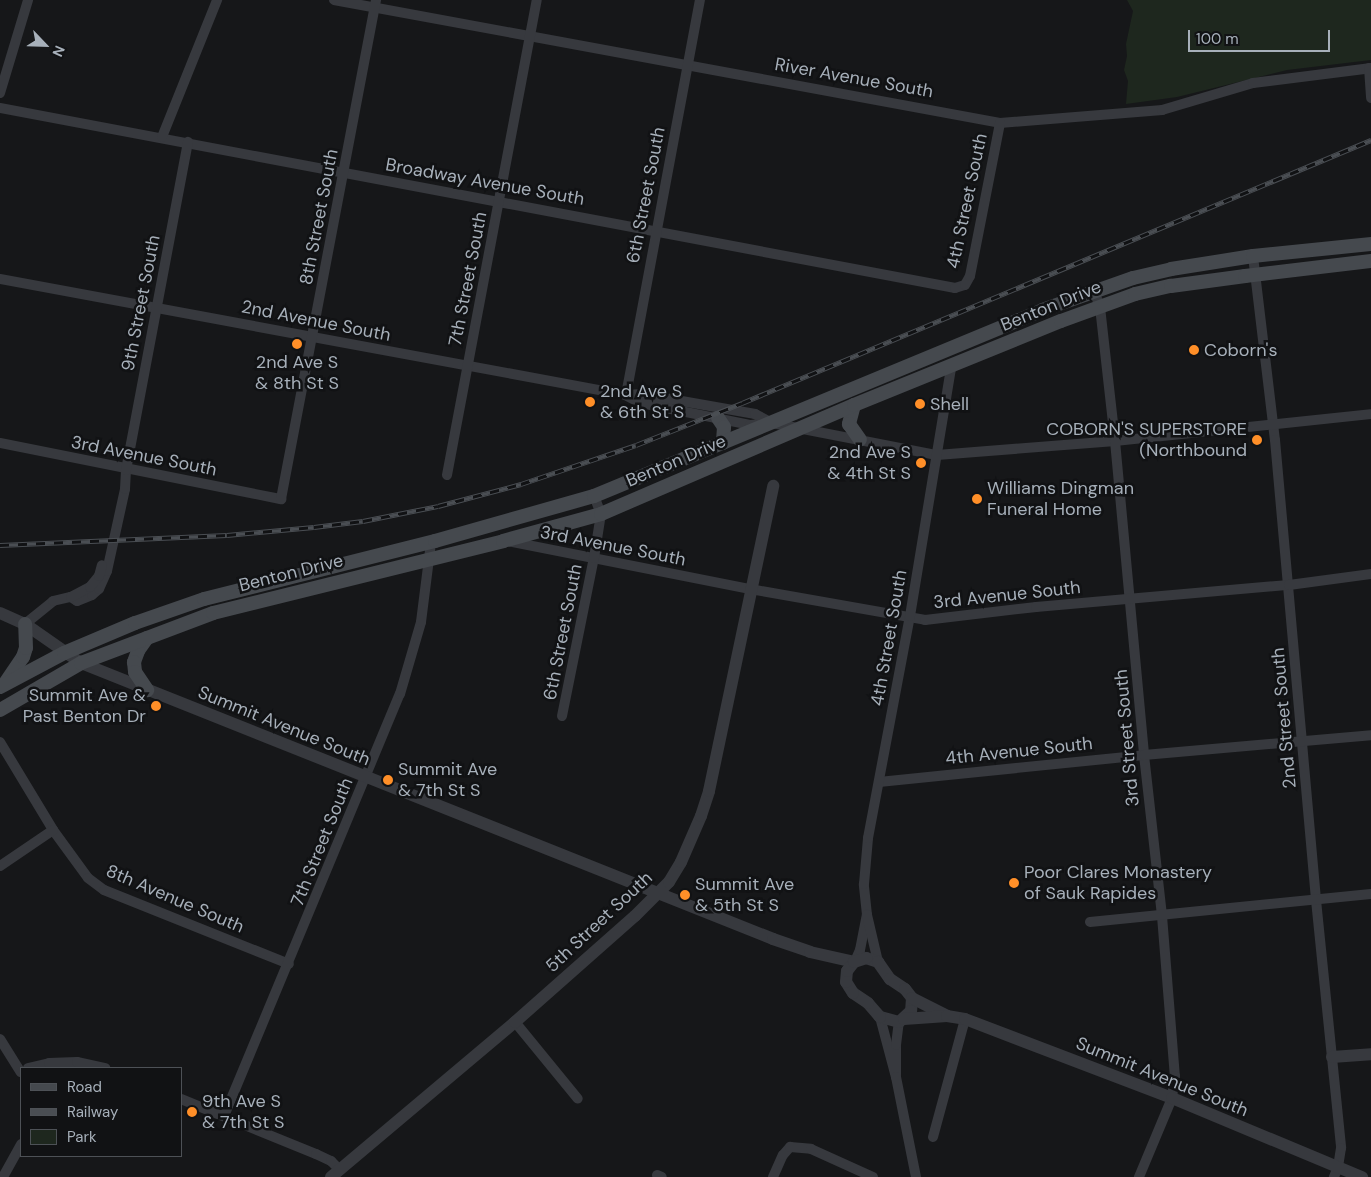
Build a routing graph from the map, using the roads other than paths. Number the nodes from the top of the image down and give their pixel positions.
1 (28, 0) edge
2 (217, 0) edge
3 (334, 0) edge
4 (538, 0) edge
5 (700, 0) edge
6 (376, 4) edge
7 (530, 36) junction
8 (688, 64) junction
9 (1370, 70) edge
10 (0, 93) edge
11 (1371, 98) edge
12 (0, 108) edge
13 (1000, 123) junction
14 (162, 137) junction
15 (188, 142) junction
16 (343, 173) junction
17 (499, 201) junction
18 (656, 231) junction
19 (1371, 244) edge
20 (1253, 256) junction
21 (1371, 261) edge
22 (1254, 274) junction
23 (0, 279) edge
24 (965, 285) joint
25 (1094, 291) junction
26 (156, 307) junction
27 (1100, 307) junction
28 (312, 337) junction
29 (468, 366) junction
30 (951, 367) junction
31 (626, 395) junction
32 (854, 405) junction
33 (1371, 414) edge
34 (718, 418) junction
35 (772, 423) junction
36 (1273, 424) junction
37 (803, 429) junction
38 (860, 440) junction
39 (1115, 441) junction
40 (724, 443) junction
41 (0, 444) edge
42 (937, 455) junction
43 (126, 470) junction
44 (447, 475) dead end
45 (773, 486) dead end
46 (594, 496) junction
47 (281, 499) joint
48 (601, 514) junction
49 (503, 541) junction
50 (431, 542) junction
51 (430, 558) junction
52 (594, 558) junction
53 (1371, 574) edge
54 (1289, 585) junction
55 (750, 589) junction
56 (1131, 600) junction
57 (0, 613) edge
58 (910, 616) junction
59 (25, 624) junction
60 (147, 638) junction
61 (64, 653) junction
62 (81, 663) junction
63 (1, 687) edge
64 (147, 690) junction
65 (0, 710) edge
66 (562, 716) dead end
67 (1371, 735) edge
68 (1302, 741) junction
69 (0, 742) edge
70 (1144, 755) junction
71 (366, 778) junction
72 (879, 782) junction
73 (53, 830) junction
74 (0, 866) edge
75 (660, 894) junction
76 (1371, 894) edge
77 (1316, 900) junction
78 (867, 915) junction
79 (1162, 916) junction
80 (1090, 922) dead end
81 (810, 952) junction
82 (855, 961) junction
83 (878, 962) junction
84 (289, 964) junction
85 (846, 982) junction
86 (912, 998) junction
87 (947, 1016) junction
88 (880, 1017) junction
89 (965, 1019) junction
90 (901, 1021) junction
91 (515, 1022) junction
92 (0, 1039) edge
93 (1371, 1054) edge
94 (1332, 1057) junction
95 (32, 1067) edge
96 (100, 1067) edge
97 (20, 1069) edge
98 (896, 1077) junction
99 (1172, 1098) junction
100 (182, 1099) edge
101 (578, 1099) dead end
102 (224, 1116) junction
103 (932, 1137) dead end
104 (20, 1146) edge
105 (1336, 1172) edge
106 (335, 1173) edge
107 (3, 1177) edge
108 (773, 1177) edge
109 (873, 1177) edge
110 (916, 1177) edge
111 (1139, 1177) edge
112 (1362, 1177) edge

1 - 10 street
2 - 14 street
3 - 6 street, River Avenue South
4 - 7 street, 7th Street South
5 - 8 street, 6th Street South
6 - 7 street, River Avenue South
6 - 16 street, 8th Street South
7 - 8 street, River Avenue South
7 - 17 street, 7th Street South
8 - 13 street, River Avenue South
8 - 18 street, 6th Street South
9 - 11 street
9 - 13 street, River Avenue South
12 - 14 street, Broadway Avenue South
13 - 24 street, 4th Street South
14 - 15 street, Broadway Avenue South
15 - 16 street, Broadway Avenue South
15 - 26 street, 9th Street South
16 - 17 street, Broadway Avenue South
16 - 28 street, 8th Street South
17 - 18 street, Broadway Avenue South
17 - 29 street, 7th Street South
18 - 24 street, Broadway Avenue South
18 - 31 street, 6th Street South
19 - 20 main road, Benton Drive
20 - 22 street, 2nd Street South
20 - 25 main road, Benton Drive
21 - 22 main road, Benton Drive
22 - 27 main road, Benton Drive
22 - 36 street, 2nd Street South
23 - 26 street, 2nd Avenue South
25 - 27 street, 3rd Street South
25 - 35 main road, Benton Drive
26 - 28 street, 2nd Avenue South
26 - 43 street, 9th Street South
27 - 30 main road, Benton Drive
27 - 39 street, 3rd Street South
28 - 29 street, 2nd Avenue South
28 - 47 street, 8th Street South
29 - 31 street, 2nd Avenue South
29 - 44 street, 7th Street South
30 - 32 main road, Benton Drive
30 - 42 street, 4th Street South
31 - 34 street, 2nd Avenue South
31 - 35 street, 2nd Avenue South
32 - 37 main road, Benton Drive
32 - 38 main road
33 - 36 street, 2nd Avenue South
34 - 35 street, 2nd Avenue South
34 - 40 main road
35 - 37 street, 2nd Avenue South
35 - 40 main road, Benton Drive
36 - 39 street, 2nd Avenue South
36 - 54 street, 2nd Street South
37 - 38 street, 2nd Avenue South
37 - 48 main road, Benton Drive
38 - 42 street, 2nd Avenue South
39 - 42 street, 2nd Avenue South
39 - 56 street, 3rd Street South
40 - 46 main road, Benton Drive
41 - 43 street, 3rd Avenue South
42 - 58 street, 4th Street South
43 - 47 street, 3rd Avenue South
43 - 59 street, 9th Street South
45 - 55 street, 5th Street South
46 - 48 street
46 - 50 main road, Benton Drive
48 - 49 main road, Benton Drive
48 - 52 street, 6th Street South
49 - 51 main road, Benton Drive
49 - 52 street, 3rd Avenue South
50 - 51 street, 7th Street South
50 - 61 main road, Benton Drive
51 - 60 main road, Benton Drive
51 - 71 street, 7th Street South
52 - 55 street, 3rd Avenue South
52 - 66 street, 6th Street South
53 - 54 street, 3rd Avenue South
54 - 56 street, 3rd Avenue South
54 - 68 street, 2nd Street South
55 - 58 street, 3rd Avenue South
55 - 75 street, 5th Street South
56 - 58 street, 3rd Avenue South
56 - 70 street, 3rd Street South
57 - 59 street, Summit Avenue South
58 - 72 street, 4th Street South
59 - 61 street, Summit Avenue South
59 - 63 main road
60 - 62 main road, Benton Drive
60 - 64 main road
61 - 62 street, Summit Avenue South
61 - 63 main road, Benton Drive
62 - 64 street, Summit Avenue South
62 - 65 main road, Benton Drive
64 - 71 street, Summit Avenue South
67 - 68 street, 4th Avenue South
68 - 70 street, 4th Avenue South
68 - 77 street, 2nd Street South
69 - 73 street, 8th Avenue South
70 - 72 street, 4th Avenue South
70 - 79 street, 3rd Street South
71 - 75 street, Summit Avenue South
71 - 84 street, 7th Street South
72 - 78 street, 4th Street South
73 - 74 street
73 - 84 street, 8th Avenue South
75 - 81 street, Summit Avenue South
75 - 91 street, 5th Street South
76 - 77 street
77 - 79 street
77 - 94 street, 2nd Street South
78 - 82 street, 4th Street South
78 - 83 street, 4th Street South
79 - 80 street
79 - 99 street, 3rd Street South
81 - 82 street, Summit Avenue South
81 - 85 street, Summit Avenue South
82 - 83 street, Summit Avenue South
82 - 85 street
83 - 86 street, Summit Avenue South
84 - 102 street, 7th Street South
85 - 88 street, Summit Avenue South
86 - 87 street, Summit Avenue South
86 - 90 street
87 - 89 street, Summit Avenue South
87 - 90 street, Summit Avenue South
88 - 90 street, Summit Avenue South
88 - 98 street
89 - 99 street, Summit Avenue South
89 - 103 street
90 - 98 street
91 - 101 street
91 - 106 street, 5th Street South
92 - 97 street
93 - 94 street
94 - 105 street, 2nd Street South
95 - 96 street
98 - 110 street
99 - 105 street, Summit Avenue South
99 - 111 street, 3rd Street South
100 - 102 street
102 - 106 street
104 - 107 street
105 - 112 street, Summit Avenue South
108 - 109 street

